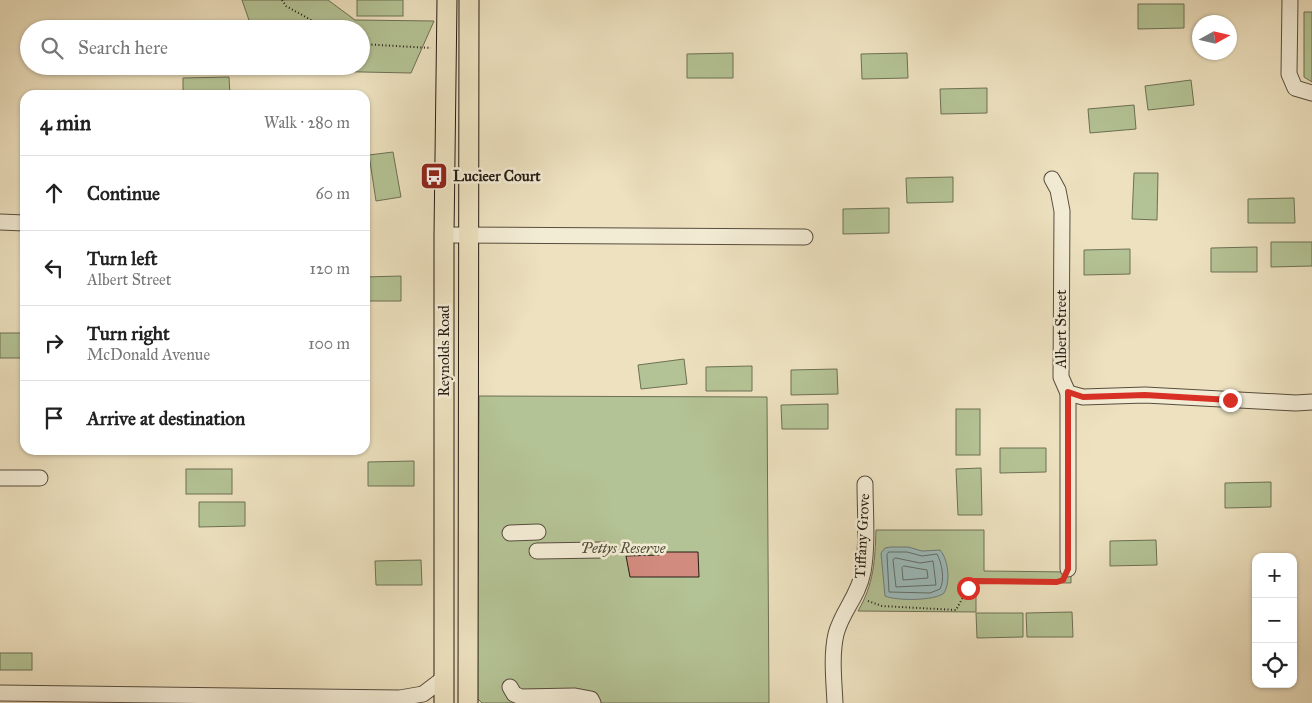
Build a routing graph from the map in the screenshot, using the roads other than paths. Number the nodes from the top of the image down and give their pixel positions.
1 (447, 0) edge
2 (469, 0) edge
3 (1290, 0) edge
4 (1312, 93) edge
5 (1052, 179) dead end
6 (0, 222) edge
7 (20, 223) edge
8 (467, 234) junction
9 (444, 235) junction
10 (805, 237) dead end
11 (1068, 392) junction
12 (1312, 402) edge
13 (0, 478) edge
14 (40, 478) dead end
15 (865, 484) dead end
16 (538, 532) dead end
17 (510, 533) dead end
18 (603, 550) dead end
19 (538, 551) dead end
20 (1068, 569) road end
21 (444, 678) junction
22 (510, 687) dead end
23 (0, 693) edge
24 (219, 699) edge
25 (407, 701) edge
26 (444, 703) edge
27 (468, 703) edge
28 (593, 703) edge
29 (834, 703) edge

1 - 9 main road, Reynolds Road
2 - 8 main road, Reynolds Road
3 - 4 street
5 - 11 street, Albert Street
6 - 7 street
8 - 9 street
8 - 10 street
8 - 27 main road, Reynolds Road
9 - 21 main road, Reynolds Road
11 - 12 street
11 - 20 street, Albert Street
13 - 14 street
15 - 29 street, Tiffany Grove
16 - 17 street
18 - 19 street
21 - 25 street
21 - 26 main road, Reynolds Road
22 - 28 street
23 - 24 street
24 - 25 street

